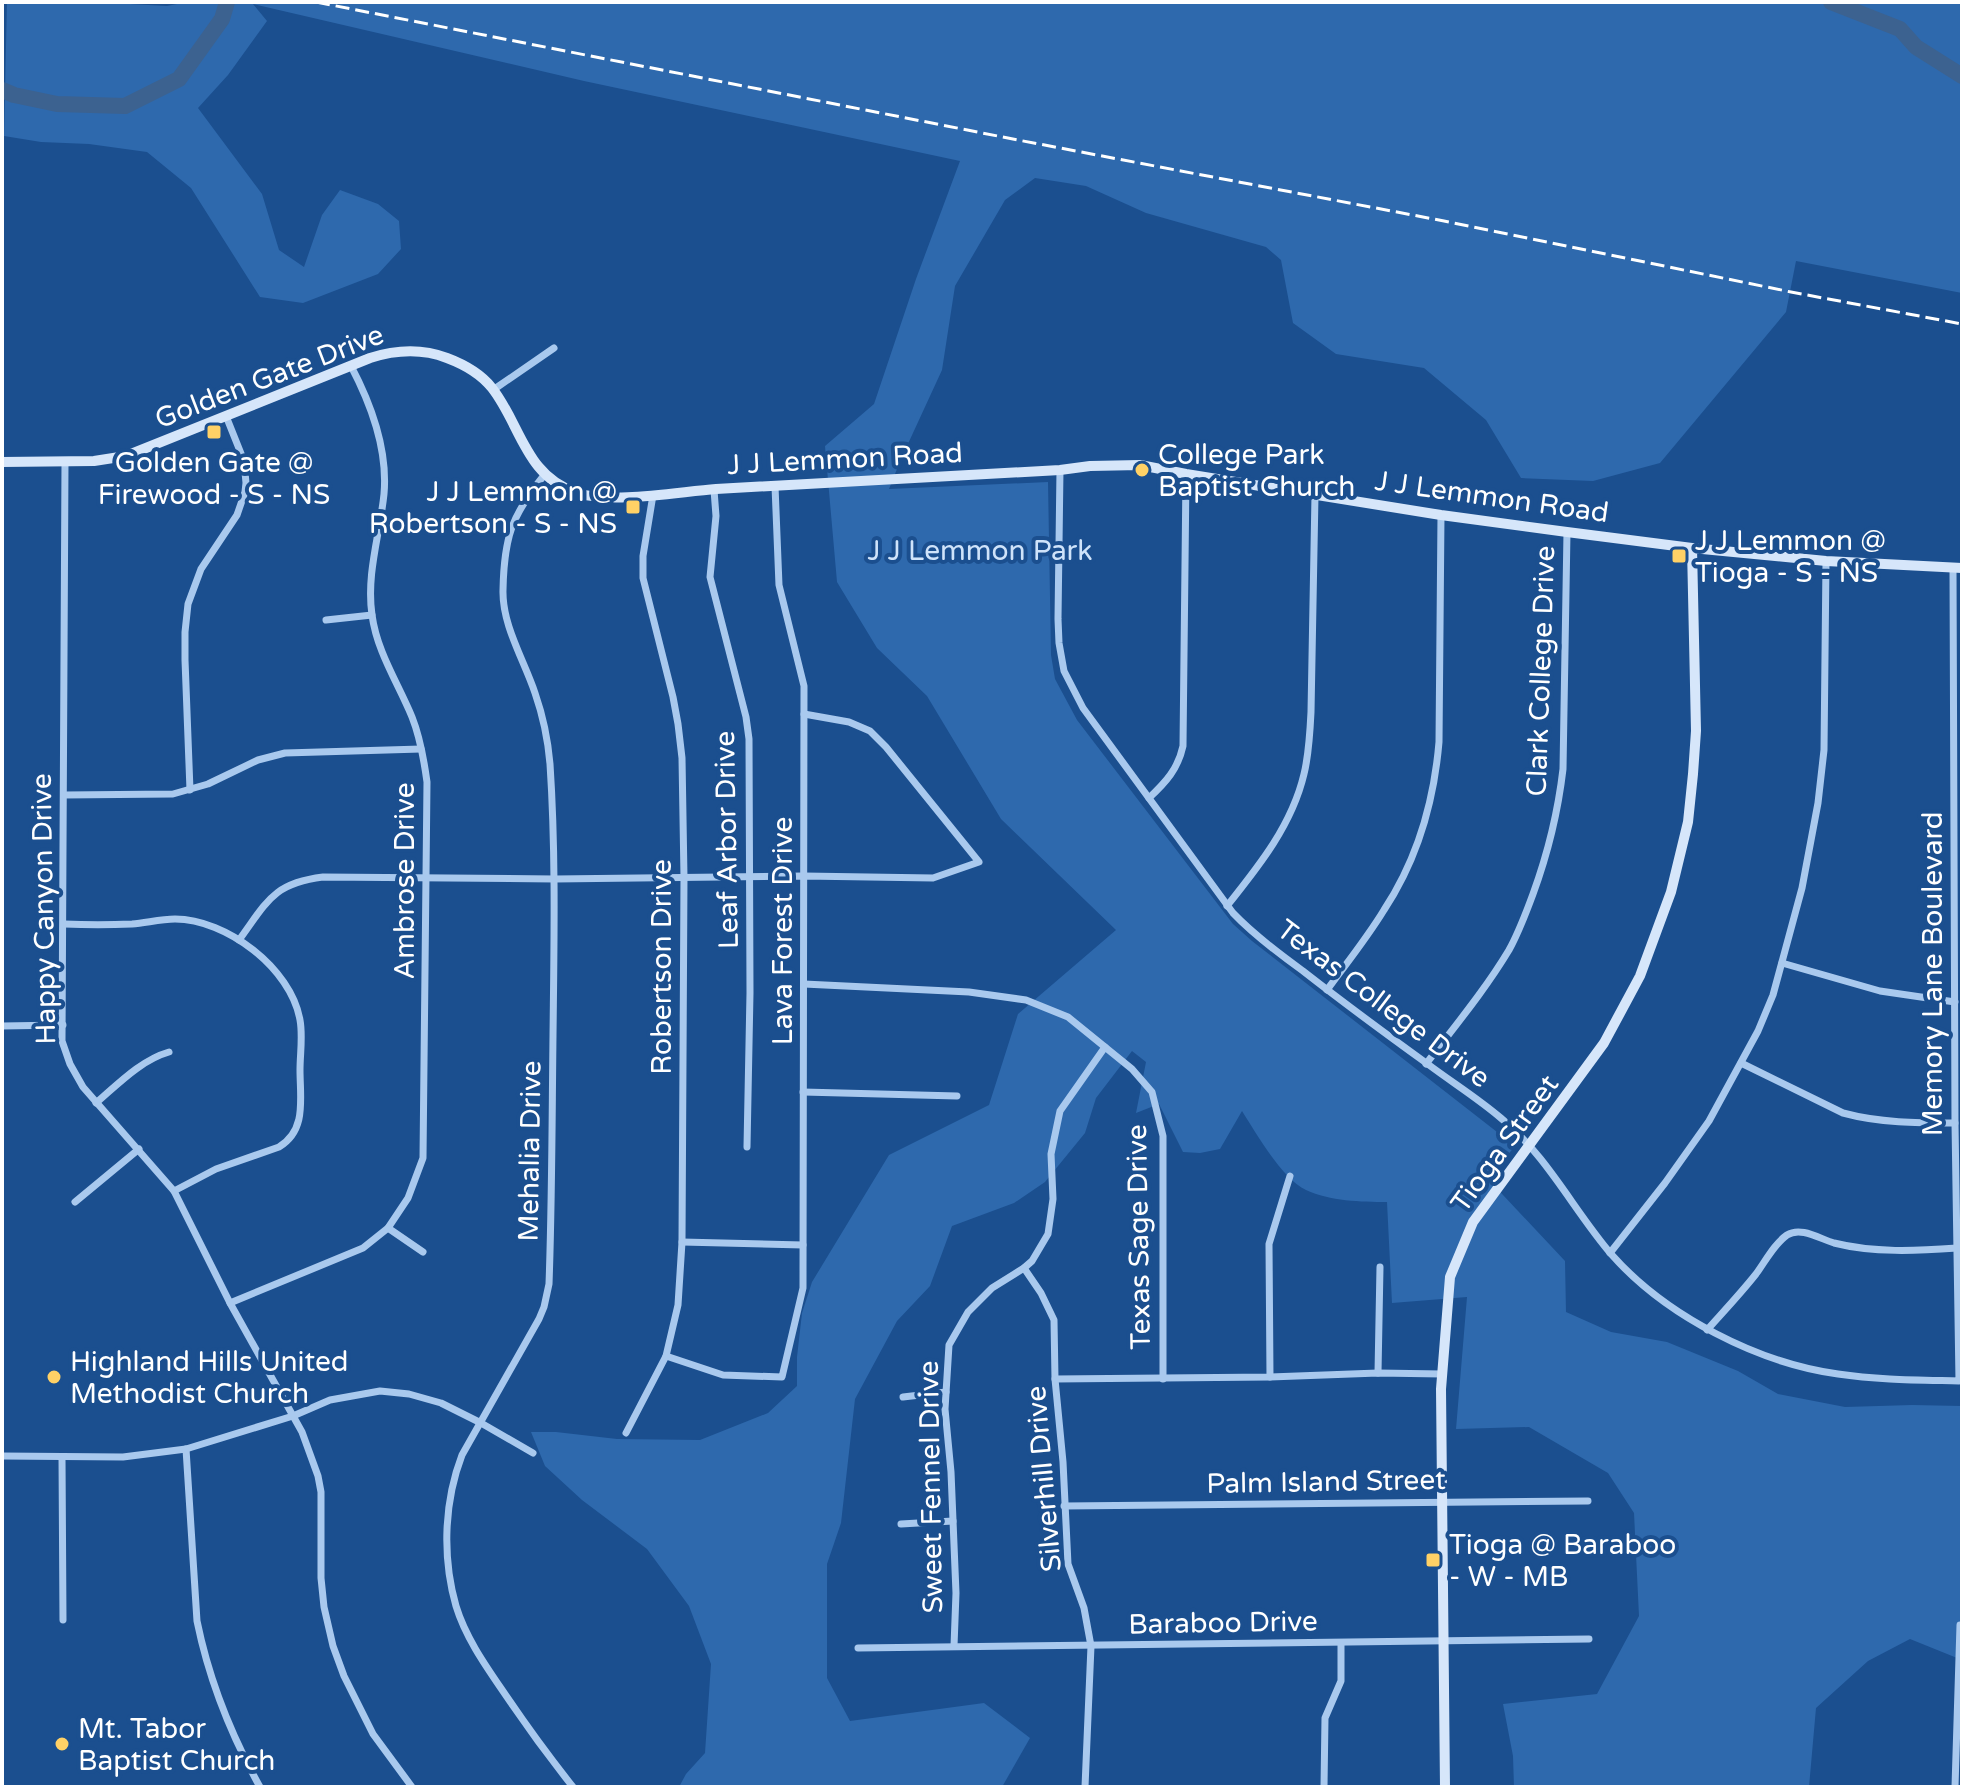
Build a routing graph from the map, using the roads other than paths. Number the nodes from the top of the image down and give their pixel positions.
1 (554, 348) dead end
2 (351, 366) junction
3 (493, 390) junction
4 (226, 416) junction
5 (2, 462) edge
6 (65, 463) junction
7 (1060, 470) junction
8 (545, 474) junction
9 (1186, 474) junction
10 (775, 486) junction
11 (714, 490) junction
12 (653, 495) junction
13 (1315, 495) junction
14 (1441, 515) junction
15 (1567, 532) junction
16 (1692, 548) junction
17 (1826, 561) junction
18 (1957, 568) edge
19 (372, 615) junction
20 (326, 620) dead end
21 (804, 714) junction
22 (421, 749) junction
23 (190, 790) junction
24 (64, 795) junction
25 (1149, 798) junction
26 (804, 876) junction
27 (684, 877) junction
28 (427, 878) junction
29 (748, 878) junction
30 (555, 879) junction
31 (1227, 906) junction
32 (64, 924) junction
33 (239, 940) junction
34 (1782, 963) junction
35 (804, 984) junction
36 (1327, 990) junction
37 (1955, 1002) junction
38 (63, 1025) junction
39 (2, 1026) edge
40 (1105, 1047) junction
41 (169, 1052) dead end
42 (1741, 1063) junction
43 (1426, 1064) junction
44 (803, 1092) junction
45 (957, 1096) dead end
46 (96, 1103) junction
47 (1955, 1123) junction
48 (1528, 1145) junction
49 (747, 1147) dead end
50 (139, 1149) junction
51 (1290, 1176) dead end
52 (174, 1191) junction
53 (75, 1202) dead end
54 (388, 1228) junction
55 (682, 1242) junction
56 (803, 1245) junction
57 (1957, 1248) junction
58 (423, 1252) dead end
59 (1610, 1253) junction
60 (1380, 1267) dead end
61 (1024, 1268) junction
62 (230, 1303) junction
63 (1707, 1330) junction
64 (666, 1356) junction
65 (1378, 1373) junction
66 (1442, 1374) junction
67 (1270, 1377) junction
68 (1055, 1379) junction
69 (1163, 1379) junction
70 (1959, 1381) joint
71 (946, 1392) junction
72 (903, 1397) dead end
73 (293, 1416) junction
74 (481, 1423) junction
75 (626, 1433) dead end
76 (186, 1449) junction
77 (533, 1453) dead end
78 (2, 1456) edge
79 (62, 1457) junction
80 (1588, 1501) dead end
81 (1443, 1502) junction
82 (1064, 1506) junction
83 (953, 1521) junction
84 (901, 1524) dead end
85 (63, 1620) dead end
86 (1960, 1625) dead end
87 (1589, 1639) dead end
88 (1443, 1641) junction
89 (1341, 1643) junction
90 (954, 1646) junction
91 (1091, 1646) junction
92 (858, 1648) dead end
93 (260, 1787) edge
94 (412, 1787) edge
95 (573, 1787) edge
96 (1085, 1787) edge
97 (1324, 1787) edge
98 (1445, 1787) edge
99 (1955, 1787) edge

1 - 3 street
2 - 3 street, Golden Gate Drive
2 - 4 street, Golden Gate Drive
2 - 19 street, Ambrose Drive
3 - 8 street, Golden Gate Drive
4 - 6 street, Golden Gate Drive
4 - 23 street
5 - 6 street, Golden Gate Drive
6 - 24 street, Happy Canyon Drive
7 - 9 street, J J Lemmon Road
7 - 10 street, J J Lemmon Road
7 - 25 street, Texas College Drive
8 - 12 street, J J Lemmon Road
8 - 30 street, Mehalia Drive
9 - 13 street, J J Lemmon Road
9 - 25 street
10 - 11 street, J J Lemmon Road
10 - 21 street, Lava Forest Drive
11 - 12 street, J J Lemmon Road
11 - 29 street, Leaf Arbor Drive
12 - 27 street, Robertson Drive
13 - 14 street, J J Lemmon Road
13 - 31 street
14 - 15 street, J J Lemmon Road
14 - 36 street
15 - 16 street, J J Lemmon Road
15 - 43 street, Clark College Drive
16 - 17 street, J J Lemmon Road
16 - 48 street, Tioga Street
17 - 18 street, J J Lemmon Road
17 - 34 street
18 - 37 street, Memory Lane Boulevard
19 - 20 street
19 - 22 street, Ambrose Drive
21 - 26 street, Lava Forest Drive
21 - 26 street
22 - 23 street
22 - 28 street, Ambrose Drive
23 - 24 street
24 - 32 street, Happy Canyon Drive
25 - 31 street, Texas College Drive
26 - 29 street
26 - 35 street, Lava Forest Drive
27 - 29 street
27 - 30 street
27 - 55 street, Robertson Drive
28 - 30 street
28 - 33 street
28 - 54 street, Ambrose Drive
29 - 49 street, Leaf Arbor Drive
30 - 74 street, Mehalia Drive
31 - 36 street, Texas College Drive
32 - 33 street
32 - 38 street, Happy Canyon Drive
33 - 52 street
34 - 37 street
34 - 42 street
35 - 40 street, Texas Sage Drive
35 - 44 street, Lava Forest Drive
36 - 43 street, Texas College Drive
37 - 47 street, Memory Lane Boulevard
38 - 39 street
38 - 46 street, Happy Canyon Drive
40 - 61 street, Sweet Fennel Drive
40 - 69 street, Texas Sage Drive
41 - 46 street
42 - 47 street
42 - 59 street
43 - 48 street, Texas College Drive
44 - 45 street
44 - 56 street, Lava Forest Drive
46 - 50 street, Happy Canyon Drive
47 - 57 street, Memory Lane Boulevard
48 - 59 street, Texas College Drive
48 - 66 street, Tioga Street
50 - 52 street, Happy Canyon Drive
50 - 53 street
51 - 67 street
52 - 62 street, Happy Canyon Drive
54 - 58 street
54 - 62 street, Ambrose Drive
55 - 56 street
55 - 64 street, Robertson Drive
56 - 64 street, Lava Forest Drive
57 - 63 street
57 - 70 street, Memory Lane Boulevard
59 - 63 street, Texas College Drive
60 - 65 street
61 - 68 street, Silverhill Drive
61 - 71 street, Sweet Fennel Drive
62 - 73 street, Happy Canyon Drive
63 - 70 street, Texas College Drive
64 - 75 street, Robertson Drive
65 - 66 street
65 - 67 street
66 - 81 street, Tioga Street
67 - 69 street
68 - 69 street
68 - 82 street, Silverhill Drive
71 - 72 street
71 - 83 street, Sweet Fennel Drive
73 - 74 street
73 - 76 street
73 - 94 street, Happy Canyon Drive
74 - 77 street
74 - 95 street, Mehalia Drive
76 - 79 street
76 - 93 street
78 - 79 street
79 - 85 street
80 - 81 street, Palm Island Street
81 - 82 street, Palm Island Street
81 - 88 street, Tioga Street
82 - 91 street, Silverhill Drive
83 - 84 street
83 - 90 street, Sweet Fennel Drive
86 - 99 street
87 - 88 street, Baraboo Drive
88 - 89 street, Baraboo Drive
88 - 98 street, Tioga Street
89 - 91 street, Baraboo Drive
89 - 97 street
90 - 91 street, Baraboo Drive
90 - 92 street, Baraboo Drive
91 - 96 street, Silverhill Drive

